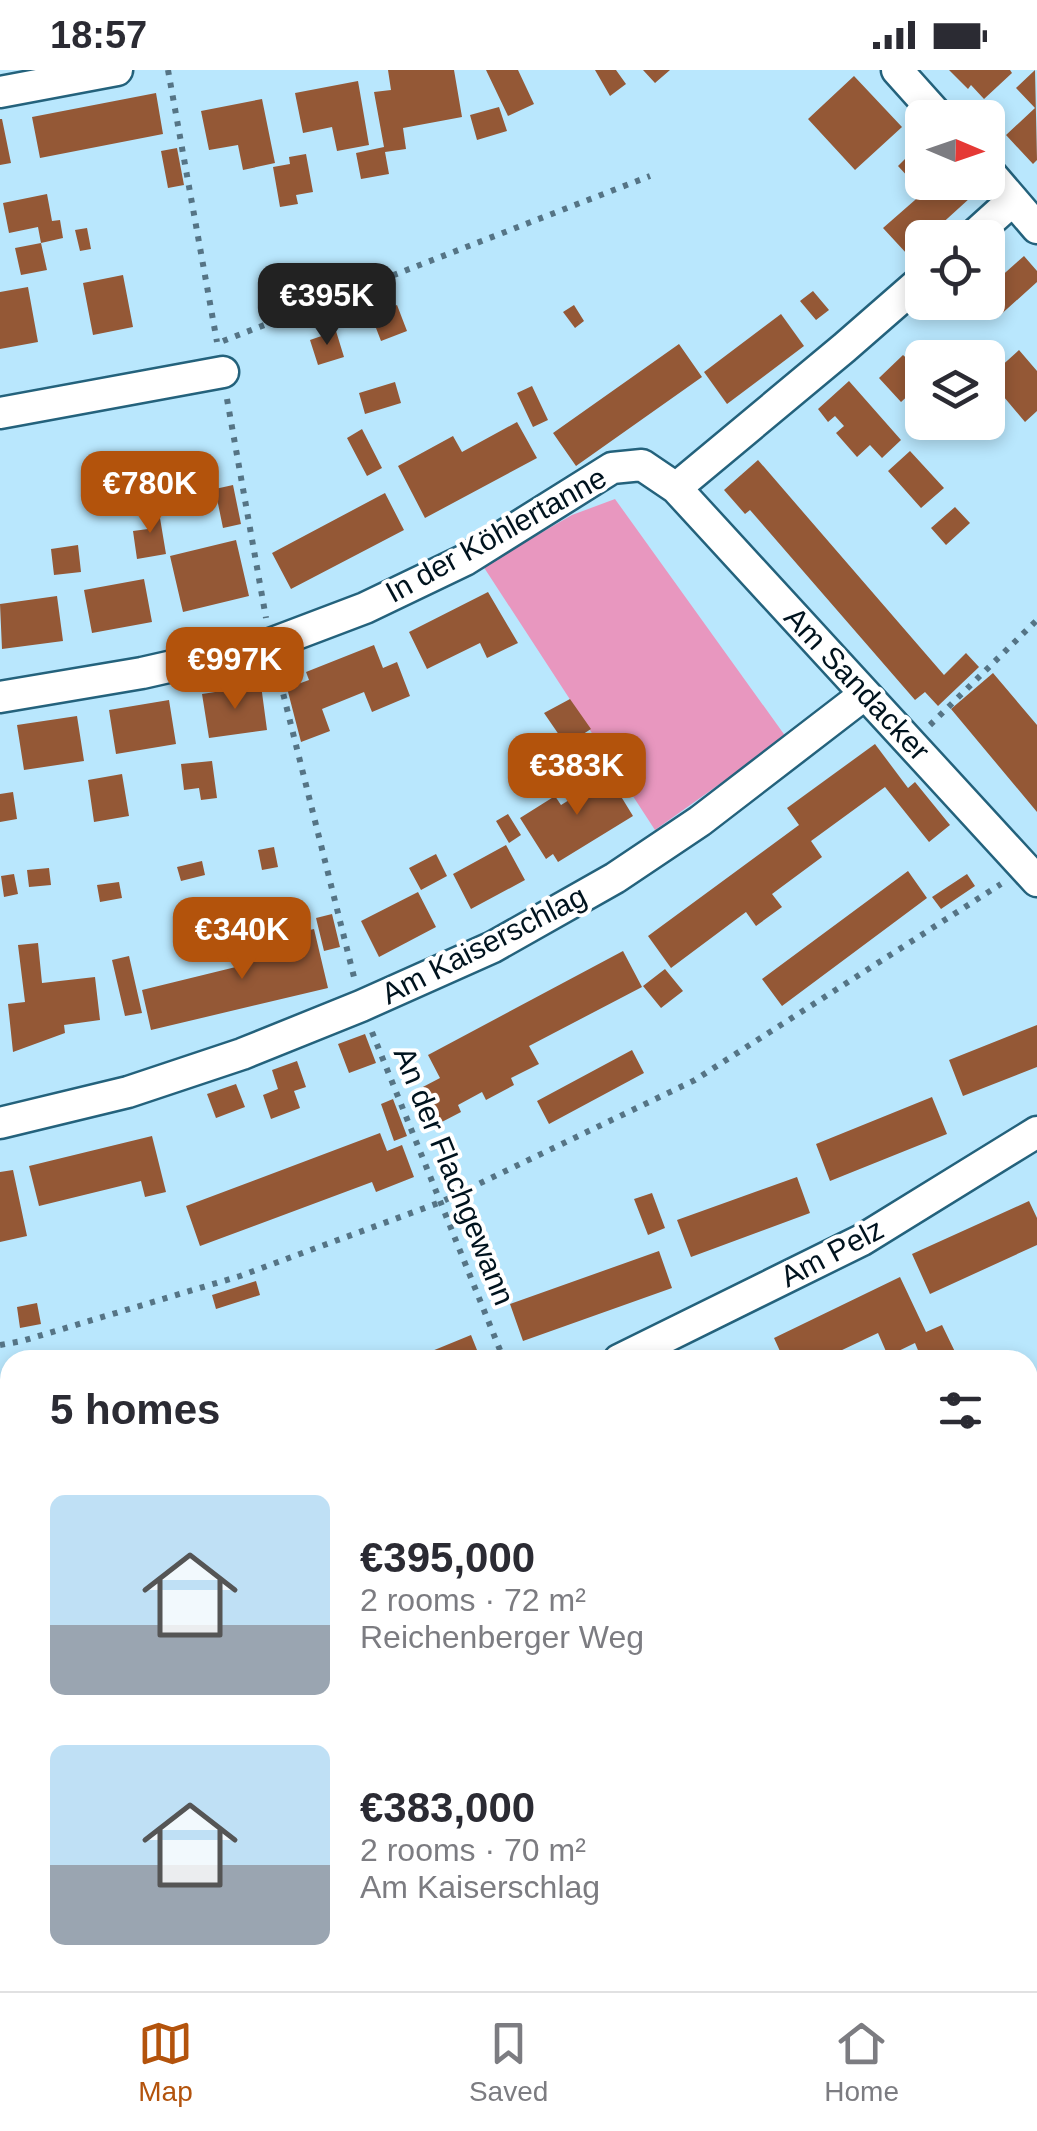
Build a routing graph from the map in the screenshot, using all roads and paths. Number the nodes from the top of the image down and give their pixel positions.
1 (117, 70) edge
2 (168, 70) edge
3 (898, 70) edge
4 (0, 92) edge
5 (924, 100) edge
6 (650, 176) dead end
7 (1005, 191) edge
8 (1013, 200) junction
9 (991, 220) edge
10 (1037, 228) edge
11 (905, 295) edge
12 (220, 358) junction
13 (0, 413) edge
14 (676, 488) junction
15 (1037, 620) edge
16 (270, 644) junction
17 (865, 694) junction
18 (0, 697) edge
19 (911, 743) junction
20 (1032, 875) edge
21 (361, 1006) junction
22 (0, 1122) edge
23 (1037, 1132) edge
24 (441, 1202) junction
25 (0, 1345) edge
26 (500, 1350) edge
27 (639, 1350) edge

1 - 4 street
2 - 12 path, An der Flachgewann
3 - 5 street
6 - 12 path
7 - 8 street
8 - 9 street
8 - 10 street
11 - 14 street
12 - 13 street
12 - 16 path, An der Flachgewann
14 - 16 street, In der Köhlertanne
14 - 17 street, Am Sandacker
15 - 19 path
16 - 18 street, In der Köhlertanne
16 - 21 path, An der Flachgewann
17 - 19 street, Am Sandacker
17 - 21 street, Am Kaiserschlag
19 - 20 street, Am Sandacker
20 - 24 path
21 - 22 street, Am Kaiserschlag
21 - 24 path, An der Flachgewann
23 - 27 street, Am Pelz
24 - 25 path
24 - 26 path, An der Flachgewann

